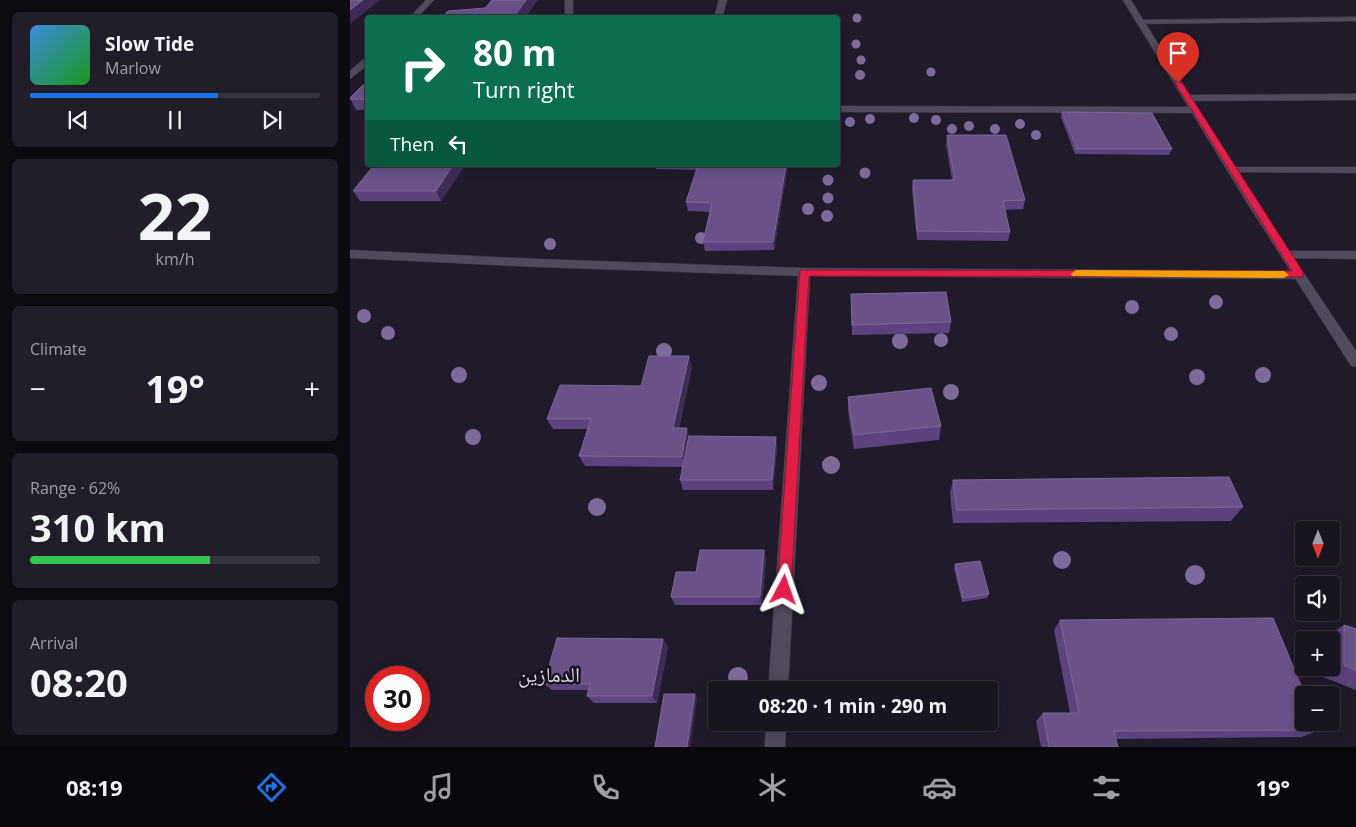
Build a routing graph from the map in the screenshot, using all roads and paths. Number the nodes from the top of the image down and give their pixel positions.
1 (430, 0) edge
2 (569, 0) edge
3 (723, 0) edge
4 (1127, 0) edge
5 (415, 15) edge
6 (569, 15) edge
7 (719, 15) edge
8 (1356, 19) edge
9 (1140, 22) junction
10 (365, 63) edge
11 (350, 76) edge
12 (1356, 97) edge
13 (1188, 98) junction
14 (840, 109) edge
15 (1194, 110) junction
16 (1233, 170) junction
17 (1356, 170) edge
18 (350, 254) edge
19 (1287, 255) junction
20 (1356, 255) edge
21 (804, 272) junction
22 (1300, 275) junction
23 (1356, 362) edge
24 (779, 681) edge
25 (776, 731) edge
26 (775, 747) edge

1 - 5 street
2 - 6 street
3 - 7 street
4 - 9 street
8 - 9 street
9 - 13 street
10 - 11 street
12 - 13 street
13 - 15 street
14 - 15 street
15 - 16 street
16 - 17 street
16 - 19 street
18 - 21 street
19 - 20 street
19 - 22 street
21 - 22 street
21 - 24 street
22 - 23 street
25 - 26 street

